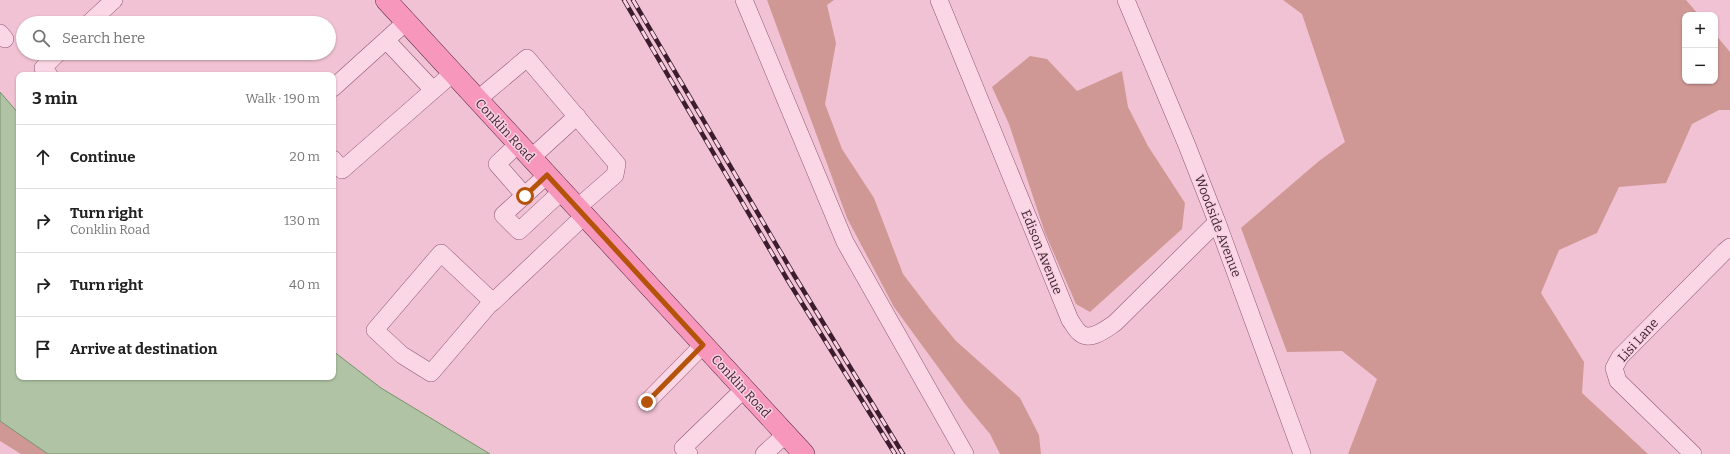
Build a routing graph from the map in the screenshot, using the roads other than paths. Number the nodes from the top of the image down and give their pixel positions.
1 (114, 0) edge
2 (386, 0) edge
3 (744, 0) edge
4 (939, 0) edge
5 (1126, 0) edge
6 (97, 16) edge
7 (406, 22) junction
8 (386, 40) junction
9 (51, 60) edge
10 (46, 72) edge
11 (453, 73) junction
12 (336, 85) edge
13 (433, 90) junction
14 (477, 100) junction
15 (577, 116) junction
16 (525, 151) junction
17 (336, 163) edge
18 (547, 175) junction
19 (562, 192) junction
20 (525, 196) junction
21 (581, 212) junction
22 (1217, 222) junction
23 (1730, 247) edge
24 (493, 302) junction
25 (703, 345) junction
26 (744, 389) junction
27 (647, 402) dead end
28 (786, 434) junction
29 (689, 454) edge
30 (764, 454) edge
31 (804, 454) edge
32 (965, 454) edge
33 (1302, 454) edge
34 (1693, 454) edge

1 - 6 street
2 - 7 main road, Conklin Road
3 - 32 street
4 - 22 street, Edison Avenue
5 - 22 street, Woodside Avenue
7 - 8 street
7 - 11 main road, Conklin Road
8 - 12 street
8 - 13 street
9 - 10 street
11 - 13 street
11 - 14 main road, Conklin Road
13 - 17 street
14 - 15 street
14 - 16 main road, Conklin Road
15 - 16 street
15 - 21 street
16 - 18 main road, Conklin Road
16 - 20 street
18 - 19 main road, Conklin Road
18 - 20 street
19 - 20 street
19 - 21 main road, Conklin Road
21 - 24 street
21 - 25 main road, Conklin Road
22 - 33 street, Woodside Avenue
23 - 34 street, Lisi Lane
24 - 24 street
25 - 26 main road, Conklin Road
25 - 27 street
26 - 28 main road, Conklin Road
26 - 29 street
28 - 30 street
28 - 31 main road, Conklin Road

